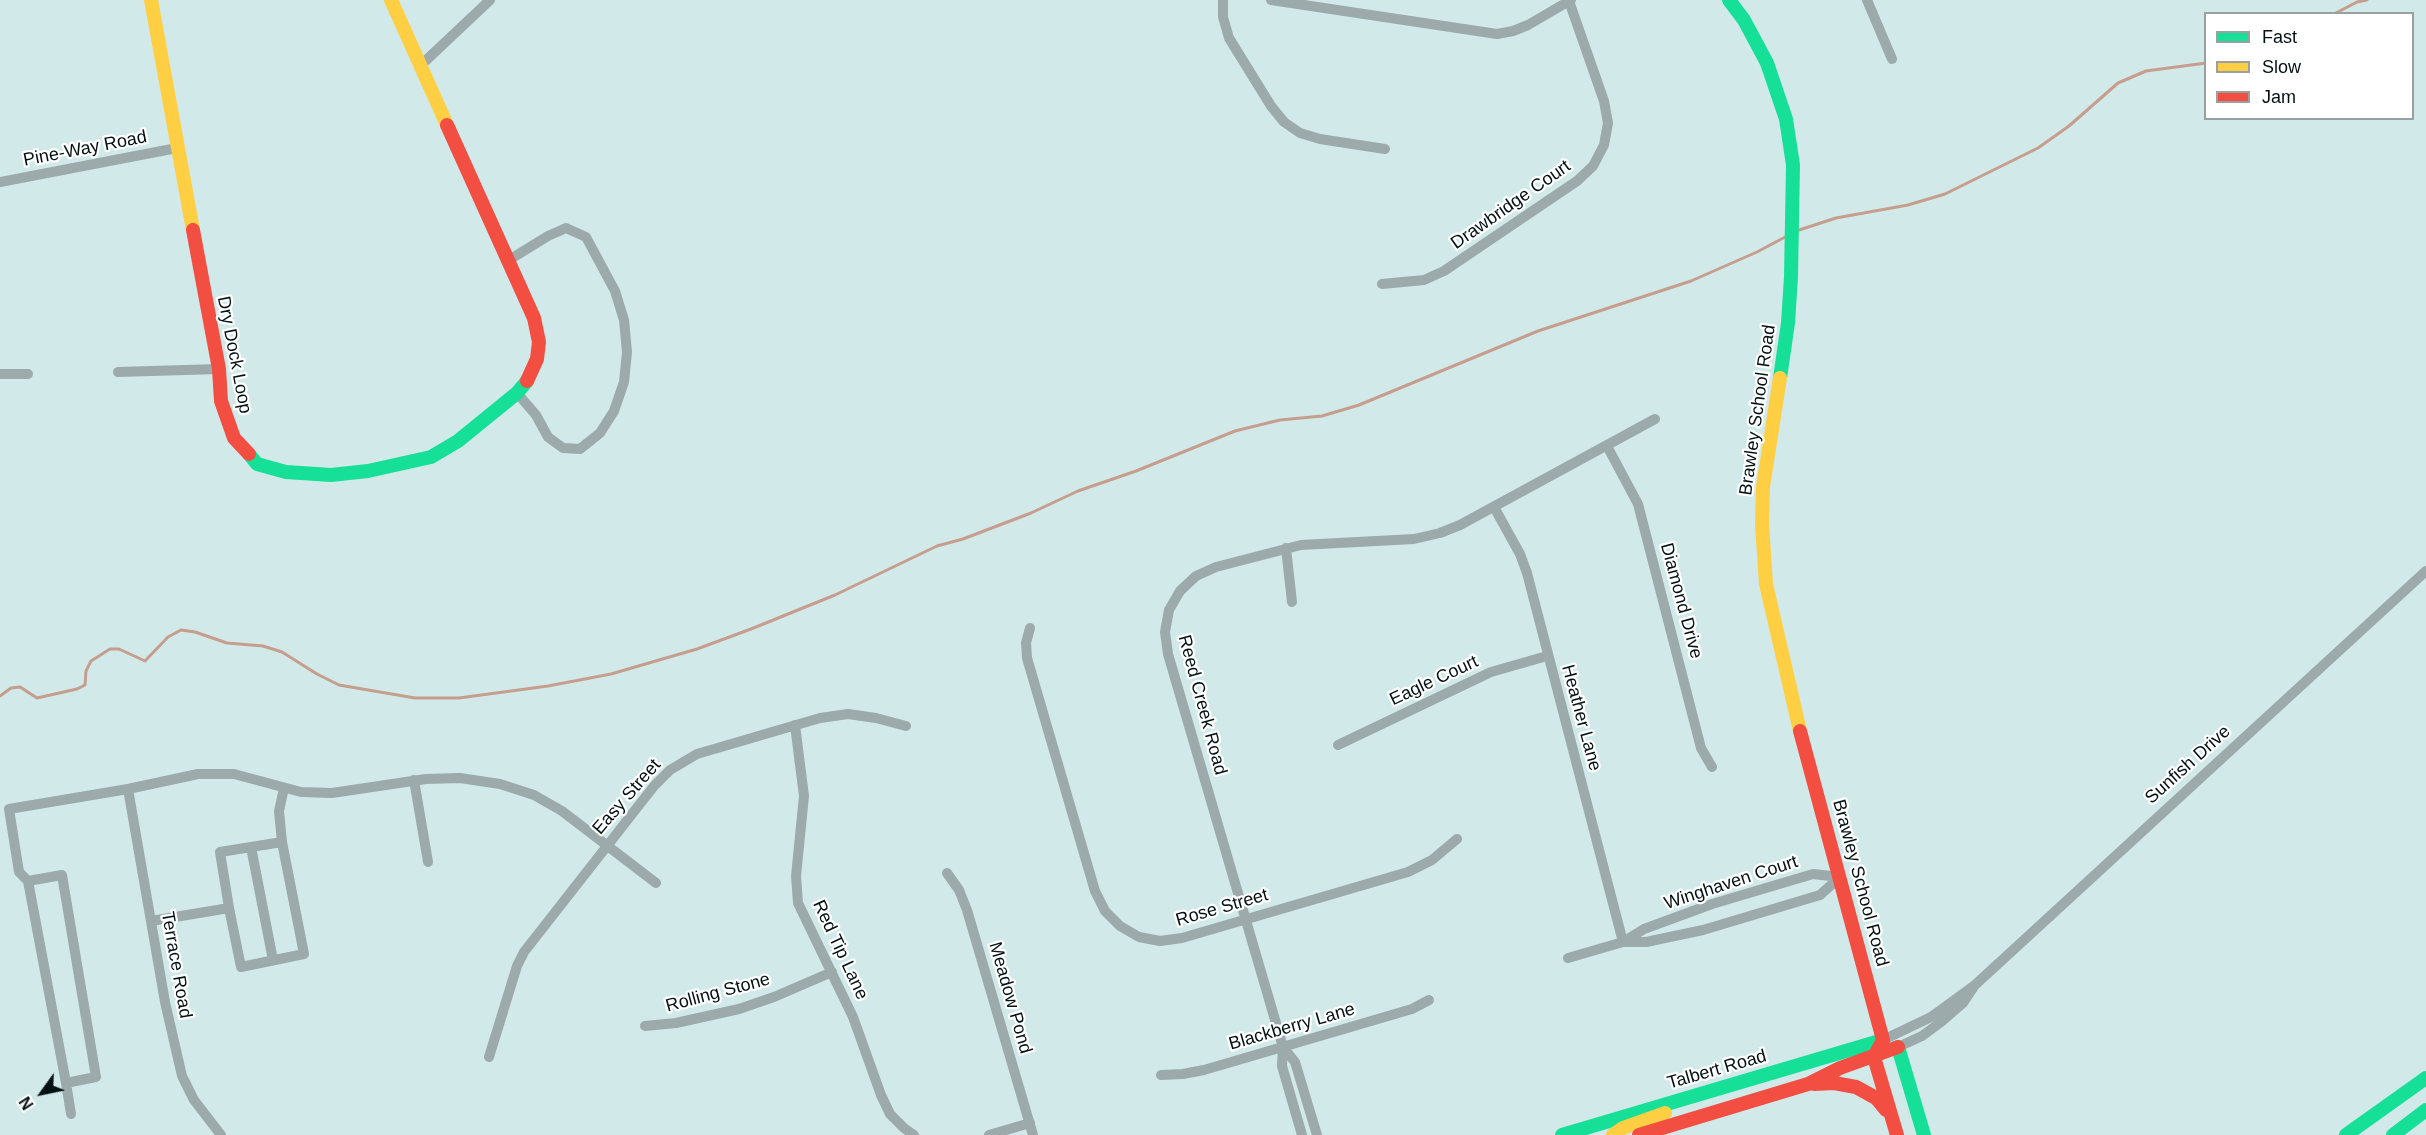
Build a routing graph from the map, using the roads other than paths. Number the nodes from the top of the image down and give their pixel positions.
1 (151, 0) edge
2 (391, 0) edge
3 (490, 0) edge
4 (1223, 0) edge
5 (1271, 0) edge
6 (1570, 0) edge
7 (1729, 0) edge
8 (1868, 0) edge
9 (1892, 59) dead end
10 (420, 66) junction
11 (177, 148) junction
12 (1385, 149) dead end
13 (0, 182) edge
14 (509, 260) junction
15 (1382, 284) dead end
16 (219, 369) junction
17 (118, 372) dead end
18 (0, 374) edge
19 (28, 374) dead end
20 (517, 393) junction
21 (1655, 419) dead end
22 (1607, 446) junction
23 (1494, 507) junction
24 (1286, 548) junction
25 (2426, 571) edge
26 (1292, 602) dead end
27 (1030, 628) dead end
28 (1548, 656) junction
29 (795, 725) junction
30 (906, 726) dead end
31 (1338, 745) dead end
32 (1712, 767) dead end
33 (414, 780) junction
34 (284, 788) junction
35 (128, 789) junction
36 (1457, 839) dead end
37 (282, 842) junction
38 (608, 845) junction
39 (251, 847) junction
40 (428, 862) dead end
41 (947, 873) dead end
42 (1840, 877) junction
43 (28, 881) junction
44 (656, 883) dead end
45 (229, 908) junction
46 (1246, 919) junction
47 (151, 921) junction
48 (1623, 942) junction
49 (1568, 958) dead end
50 (273, 960) junction
51 (832, 972) junction
52 (1975, 985) junction
53 (1429, 1000) dead end
54 (645, 1026) dead end
55 (1883, 1040) junction
56 (1283, 1047) junction
57 (1898, 1047) junction
58 (489, 1057) dead end
59 (1874, 1057) junction
60 (1161, 1075) dead end
61 (2426, 1077) edge
62 (66, 1083) junction
63 (1808, 1084) junction
64 (1719, 1089) junction
65 (2426, 1110) edge
66 (71, 1114) dead end
67 (1890, 1115) junction
68 (1030, 1123) junction
69 (220, 1135) edge
70 (914, 1135) edge
71 (989, 1135) edge
72 (1033, 1135) edge
73 (1302, 1135) edge
74 (1317, 1135) edge
75 (1562, 1135) edge
76 (1613, 1135) edge
77 (1639, 1135) edge
78 (1897, 1135) edge
79 (1924, 1135) edge
80 (2346, 1135) edge
81 (2393, 1135) edge

1 - 11 main road, Dry Dock Loop
2 - 10 main road, Dry Dock Loop
3 - 10 street
4 - 12 street
5 - 6 street
6 - 15 street, Drawbridge Court
7 - 42 main road, Brawley School Road
8 - 9 street
10 - 14 main road, Dry Dock Loop
11 - 13 street, Pine-Way Road
11 - 16 main road, Dry Dock Loop
14 - 20 main road, Dry Dock Loop
14 - 20 street
16 - 17 street
16 - 20 main road, Dry Dock Loop
18 - 19 street
21 - 22 street, Reed Creek Road
22 - 23 street, Reed Creek Road
22 - 32 street, Diamond Drive
23 - 24 street, Reed Creek Road
23 - 28 street, Heather Lane
24 - 26 street
24 - 46 street, Reed Creek Road
25 - 52 street, Sunfish Drive
27 - 46 street, Rose Street
28 - 31 street, Eagle Court
28 - 48 street, Heather Lane
29 - 30 street, Easy Street
29 - 38 street, Easy Street
29 - 51 street, Red Tip Lane
33 - 34 street
33 - 38 street
33 - 40 street
34 - 35 street
34 - 37 street
35 - 43 street
35 - 47 street, Terrace Road
36 - 46 street, Rose Street
37 - 39 street
37 - 50 street
38 - 44 street
38 - 58 street, Easy Street
39 - 45 street
39 - 50 street
41 - 68 street, Meadow Pond
42 - 48 street, Winghaven Court
42 - 48 street, Winghaven Court
42 - 55 main road, Brawley School Road
43 - 62 street
43 - 62 street
45 - 47 street
45 - 50 street
46 - 56 street, Reed Creek Road
47 - 69 street, Terrace Road
48 - 49 street, Winghaven Court
51 - 54 street, Rolling Stone
51 - 70 street, Red Tip Lane
52 - 55 street, Sunfish Drive
52 - 57 street, Sunfish Drive
53 - 56 street, Blackberry Lane
55 - 57 main road
55 - 59 main road
55 - 64 main road, Talbert Road
56 - 60 street, Blackberry Lane
56 - 73 street, Reed Creek Road
56 - 74 street, Reed Creek Road
57 - 59 main road, Sunfish Drive
57 - 79 main road
59 - 63 main road
59 - 67 main road
61 - 80 main road
62 - 66 street
63 - 67 main road
63 - 77 main road
64 - 75 main road, Talbert Road
64 - 76 main road
65 - 81 main road
67 - 78 main road
68 - 71 street
68 - 72 street, Meadow Pond

